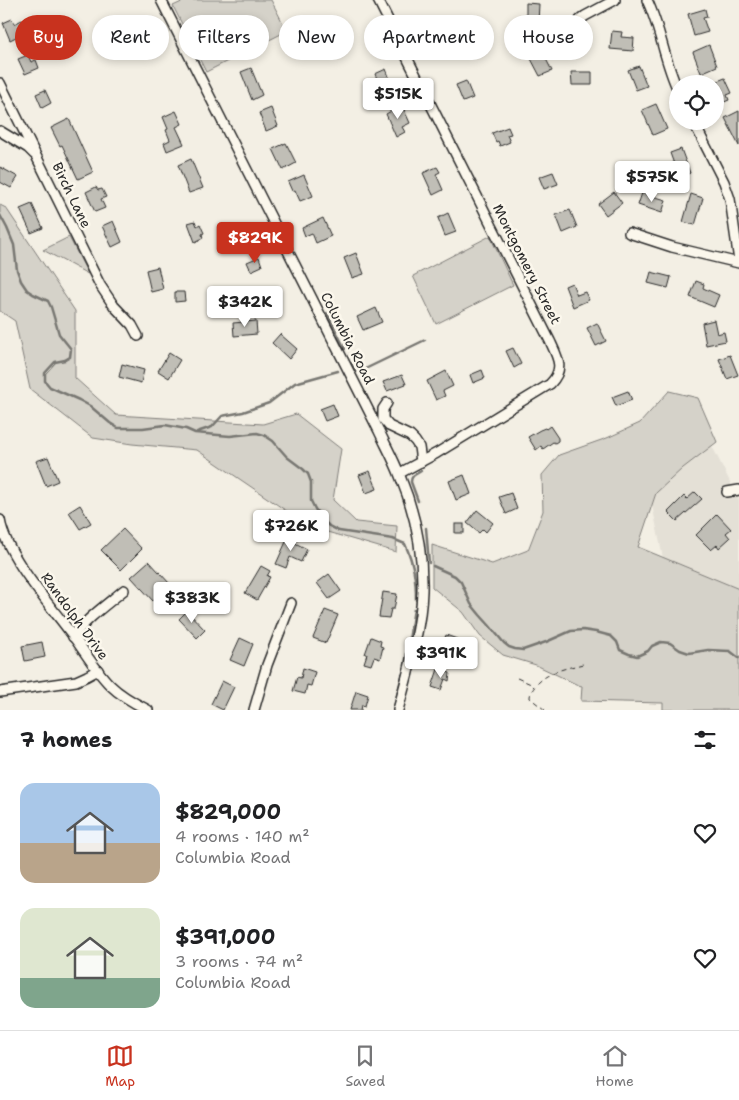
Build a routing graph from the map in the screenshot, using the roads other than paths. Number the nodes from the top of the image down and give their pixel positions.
1 (162, 0) edge
2 (378, 0) edge
3 (615, 0) edge
4 (647, 0) edge
5 (587, 15) edge
6 (672, 75) edge
7 (0, 83) edge
8 (698, 130) edge
9 (0, 131) edge
10 (38, 158) junction
11 (629, 232) dead end
12 (739, 262) edge
13 (138, 336) dead end
14 (387, 403) dead end
15 (379, 422) junction
16 (421, 462) junction
17 (400, 474) junction
18 (739, 490) edge
19 (727, 492) dead end
20 (0, 524) edge
21 (124, 590) dead end
22 (291, 603) dead end
23 (73, 637) junction
24 (98, 670) junction
25 (0, 692) edge
26 (148, 710) edge
27 (254, 710) edge
28 (398, 710) edge

1 - 15 street, Columbia Road
2 - 16 street, Montgomery Street
3 - 5 street
4 - 6 street
7 - 10 street, Birch Lane
8 - 12 street
9 - 10 street
10 - 13 street, Birch Lane
11 - 12 street
14 - 15 street
15 - 16 street
15 - 17 street, Columbia Road
16 - 17 street, Montgomery Street
17 - 28 street, Columbia Road
18 - 19 street
20 - 23 street, Randolph Drive
21 - 23 street
22 - 27 street
23 - 24 street, Randolph Drive
24 - 25 street
24 - 26 street, Randolph Drive

